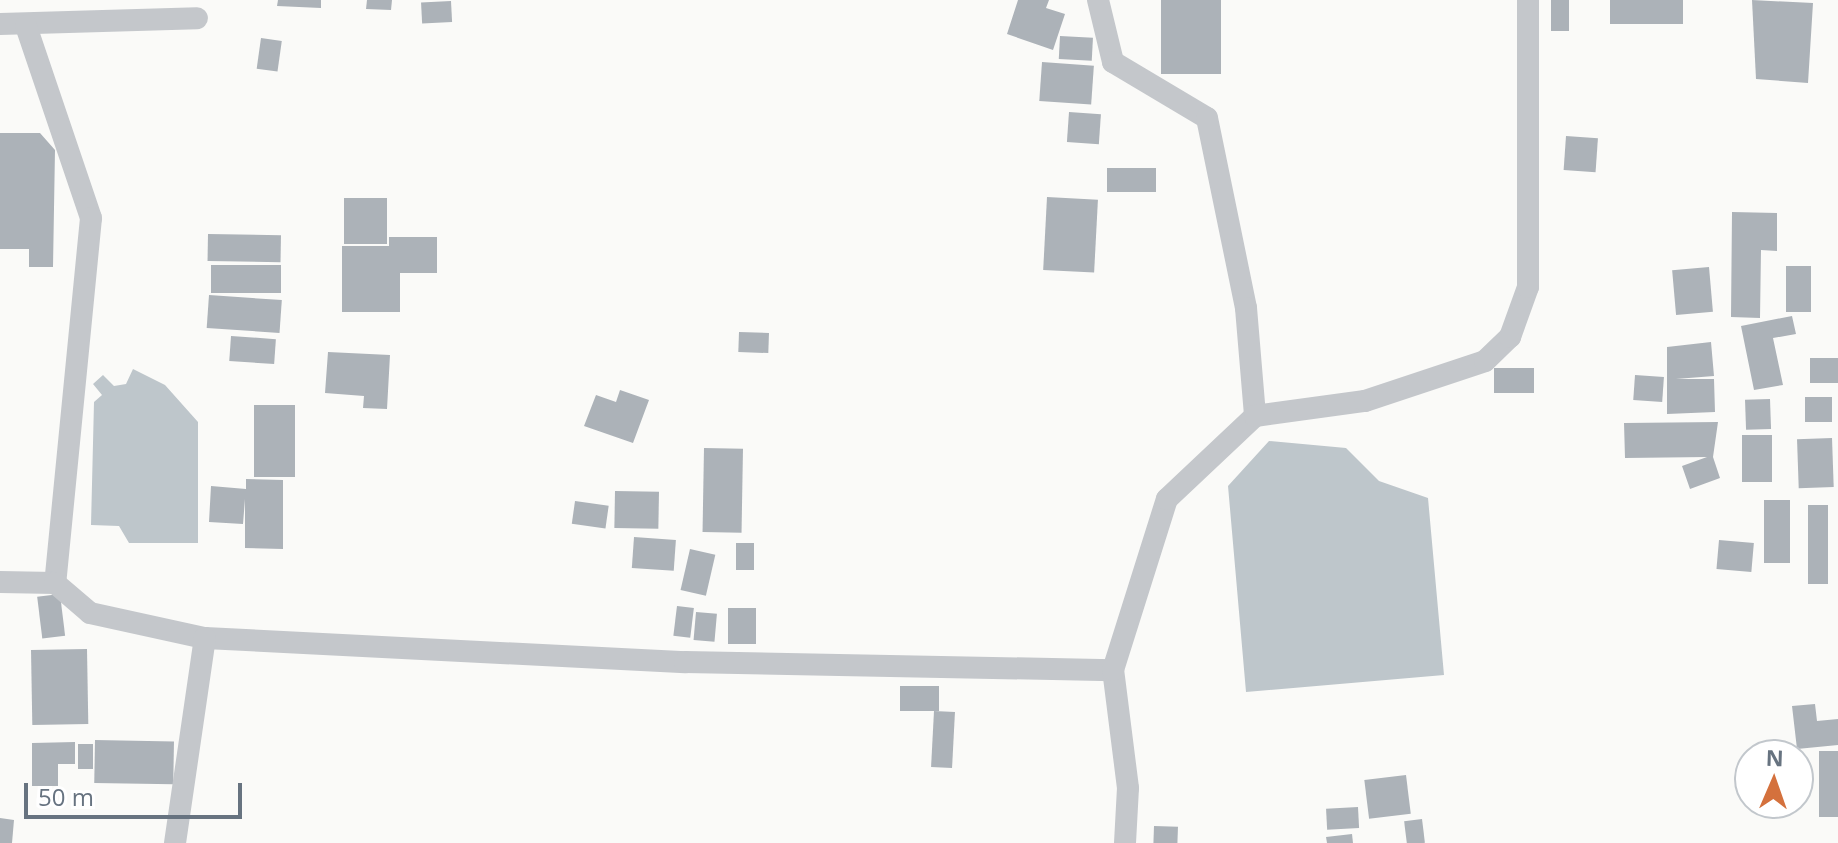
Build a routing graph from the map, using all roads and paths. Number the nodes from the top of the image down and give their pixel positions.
1 (1098, 0) edge
2 (1528, 0) edge
3 (197, 18) dead end
4 (0, 24) edge
5 (26, 26) junction
6 (1255, 416) junction
7 (0, 582) edge
8 (55, 583) junction
9 (205, 638) junction
10 (1113, 670) junction
11 (175, 843) edge
12 (1125, 843) edge

1 - 6 street
2 - 6 street
3 - 5 street
4 - 5 street
5 - 8 street
6 - 10 street
7 - 8 street
8 - 9 street
9 - 10 street
9 - 11 street
10 - 12 street

